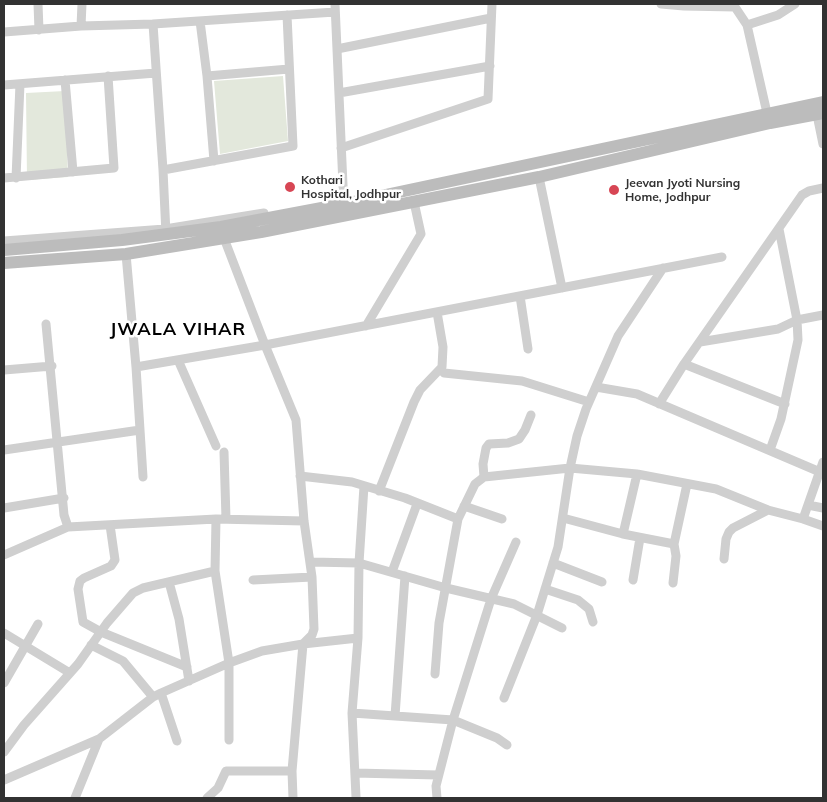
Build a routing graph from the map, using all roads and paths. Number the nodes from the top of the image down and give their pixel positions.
1 (38, 4) edge
2 (82, 4) edge
3 (492, 4) edge
4 (661, 4) edge
5 (794, 4) edge
6 (683, 5) edge
7 (734, 5) edge
8 (335, 8) edge
9 (287, 15) junction
10 (491, 18) junction
11 (200, 21) junction
12 (153, 24) junction
13 (747, 25) junction
14 (81, 26) junction
15 (39, 30) junction
16 (4, 32) edge
17 (337, 49) junction
18 (490, 66) junction
19 (289, 69) junction
20 (156, 73) junction
21 (108, 76) junction
22 (207, 76) junction
23 (65, 80) junction
24 (20, 84) junction
25 (4, 85) edge
26 (338, 93) junction
27 (820, 108) edge
28 (767, 113) junction
29 (823, 144) edge
30 (341, 148) junction
31 (214, 161) junction
32 (163, 170) junction
33 (74, 172) junction
34 (4, 178) edge
35 (16, 178) junction
36 (539, 178) junction
37 (823, 188) edge
38 (414, 202) junction
39 (344, 207) junction
40 (780, 229) junction
41 (165, 232) junction
42 (222, 232) junction
43 (4, 242) edge
44 (4, 250) edge
45 (126, 254) junction
46 (722, 257) dead end
47 (4, 263) edge
48 (663, 268) junction
49 (562, 288) junction
50 (520, 296) junction
51 (437, 312) junction
52 (823, 315) edge
53 (797, 320) junction
54 (46, 324) dead end
55 (366, 326) junction
56 (700, 342) junction
57 (265, 345) junction
58 (528, 349) dead end
59 (178, 360) junction
60 (684, 364) junction
61 (52, 366) junction
62 (136, 368) junction
63 (4, 370) edge
64 (443, 370) junction
65 (596, 387) junction
66 (589, 402) junction
67 (659, 404) junction
68 (785, 404) junction
69 (531, 415) dead end
70 (140, 430) junction
71 (58, 441) junction
72 (4, 450) edge
73 (770, 450) junction
74 (823, 462) edge
75 (570, 468) junction
76 (820, 472) junction
77 (637, 474) junction
78 (300, 476) junction
79 (143, 477) dead end
80 (484, 477) junction
81 (687, 484) junction
82 (364, 486) junction
83 (379, 491) junction
84 (64, 498) junction
85 (417, 504) junction
86 (808, 504) junction
87 (464, 506) junction
88 (4, 508) edge
89 (822, 509) edge
90 (768, 510) junction
91 (563, 518) junction
92 (216, 519) junction
93 (458, 519) junction
94 (502, 519) dead end
95 (66, 520) junction
96 (226, 520) junction
97 (803, 520) junction
98 (304, 521) junction
99 (110, 525) junction
100 (823, 526) edge
101 (623, 534) junction
102 (640, 538) junction
103 (516, 542) dead end
104 (674, 544) junction
105 (4, 554) edge
106 (724, 559) dead end
107 (311, 562) junction
108 (359, 563) junction
109 (553, 563) junction
110 (215, 571) junction
111 (392, 572) junction
112 (405, 576) junction
113 (312, 577) junction
114 (253, 580) dead end
115 (633, 580) dead end
116 (169, 582) junction
117 (602, 582) dead end
118 (673, 582) dead end
119 (446, 588) junction
120 (545, 589) junction
121 (491, 598) junction
122 (537, 615) junction
123 (593, 622) dead end
124 (38, 624) dead end
125 (562, 628) dead end
126 (4, 632) edge
127 (101, 632) junction
128 (358, 638) junction
129 (304, 644) junction
130 (91, 645) junction
131 (26, 646) junction
132 (229, 663) junction
133 (187, 667) junction
134 (70, 673) junction
135 (434, 674) dead end
136 (189, 681) junction
137 (4, 682) edge
138 (157, 695) junction
139 (504, 698) dead end
140 (352, 713) junction
141 (395, 716) junction
142 (454, 720) junction
143 (98, 739) junction
144 (229, 740) dead end
145 (177, 741) dead end
146 (507, 745) dead end
147 (4, 752) edge
148 (292, 771) junction
149 (355, 772) junction
150 (438, 775) junction
151 (4, 780) edge
152 (356, 797) dead end
153 (75, 798) edge
154 (207, 798) edge
155 (293, 798) edge
156 (437, 798) edge

1 - 15 street
2 - 14 street
3 - 10 street
4 - 6 street
5 - 13 street
6 - 7 street
7 - 13 street
8 - 9 street
8 - 17 street
9 - 11 street
9 - 19 street
10 - 17 street
10 - 18 street
11 - 12 street
11 - 22 street
12 - 14 street
12 - 20 street
13 - 28 street
14 - 15 street
15 - 16 street
17 - 26 street
18 - 26 street
18 - 30 street
19 - 22 street
19 - 31 street
20 - 21 street
20 - 32 street
21 - 23 street
21 - 33 street
22 - 31 street
23 - 24 street
23 - 33 street
24 - 25 street
24 - 35 street
26 - 30 street
27 - 28 main road
27 - 29 street
27 - 36 main road
28 - 39 main road
30 - 39 street
31 - 32 street
32 - 41 street
33 - 35 street
34 - 35 street
36 - 38 main road
36 - 49 street
37 - 40 street
38 - 39 main road
38 - 55 street
39 - 41 street
39 - 42 main road
40 - 53 street
40 - 56 street
41 - 42 main road
41 - 43 street
41 - 44 main road
42 - 45 main road
42 - 57 street
45 - 47 main road
45 - 62 street
46 - 48 street
48 - 49 street
48 - 65 street
49 - 50 street
50 - 51 street
50 - 58 street
51 - 55 street
51 - 64 street
52 - 53 street
53 - 56 street
53 - 68 street
54 - 61 street
55 - 57 street
56 - 60 street
57 - 59 street
57 - 78 street
59 - 62 street
59 - 96 street
60 - 67 street
60 - 68 street
61 - 63 street
61 - 71 street
62 - 70 street
64 - 66 street
64 - 83 street
65 - 66 street
65 - 67 street
66 - 75 street
67 - 73 street
68 - 73 street
69 - 80 street
70 - 71 street
70 - 79 street
71 - 72 street
71 - 84 street
73 - 76 street
74 - 76 street
75 - 77 street
75 - 80 street
75 - 91 street
76 - 86 street
77 - 81 street
77 - 101 street
78 - 82 street
78 - 98 street
80 - 87 street
81 - 90 street
81 - 104 street
82 - 83 street
82 - 108 street
83 - 85 street
84 - 88 street
84 - 95 street
85 - 93 street
85 - 111 street
86 - 89 street
86 - 97 street
87 - 93 street
87 - 94 street
90 - 97 street
90 - 106 street
91 - 101 street
91 - 109 street
92 - 96 street
92 - 99 street
92 - 110 street
93 - 119 street
95 - 99 street
95 - 105 street
96 - 98 street
97 - 100 street
98 - 107 street
99 - 127 street
101 - 102 street
102 - 104 street
102 - 115 street
103 - 121 street
104 - 118 street
107 - 108 street
107 - 113 street
108 - 111 street
108 - 128 street
109 - 117 street
109 - 120 street
110 - 116 street
110 - 132 street
111 - 112 street
112 - 119 street
112 - 141 street
113 - 114 street
113 - 129 street
116 - 127 street
116 - 133 street
119 - 121 street
119 - 135 street
120 - 122 street
120 - 123 street
121 - 122 street
121 - 142 street
122 - 125 street
122 - 139 street
124 - 131 street
126 - 131 street
127 - 130 street
127 - 133 street
128 - 129 street
128 - 140 street
129 - 132 street
129 - 148 street
130 - 134 street
130 - 138 street
131 - 134 street
131 - 137 street
132 - 136 street
132 - 144 street
133 - 136 street
134 - 147 street
136 - 138 street
138 - 143 street
138 - 145 street
140 - 141 street
140 - 149 street
141 - 142 street
142 - 146 street
142 - 150 street
143 - 151 street
143 - 153 street
148 - 154 street
148 - 155 street
149 - 150 street
149 - 152 street
150 - 156 street

